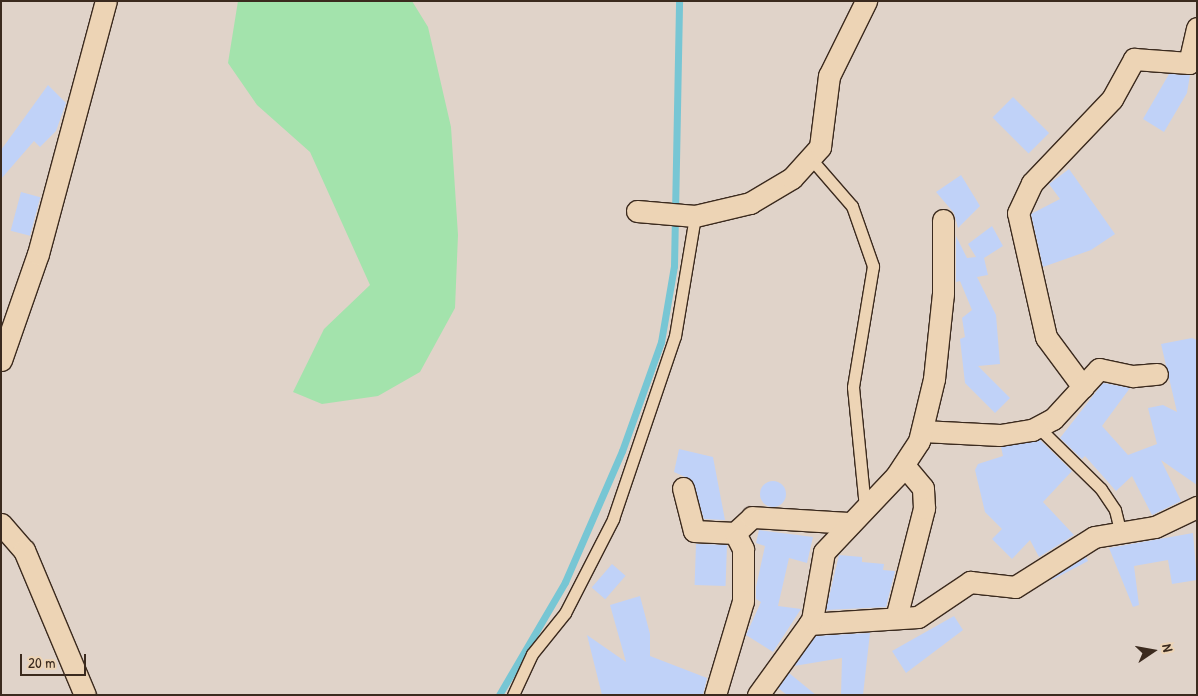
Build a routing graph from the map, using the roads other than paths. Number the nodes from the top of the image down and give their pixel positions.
1 (106, 1) edge
2 (866, 1) edge
3 (1197, 28) edge
4 (812, 160) junction
5 (644, 211) dead end
6 (695, 216) junction
7 (943, 220) dead end
8 (1, 360) edge
9 (1157, 374) dead end
10 (1083, 387) junction
11 (1038, 427) junction
12 (922, 431) junction
13 (904, 465) junction
14 (683, 488) dead end
15 (1197, 507) edge
16 (865, 508) junction
17 (850, 523) junction
18 (1, 524) edge
19 (734, 533) junction
20 (1121, 534) junction
21 (896, 618) junction
22 (809, 624) junction
23 (85, 695) edge
24 (513, 695) edge
25 (716, 695) edge
26 (758, 695) edge

1 - 8 street
2 - 4 street
3 - 10 street
4 - 6 street
4 - 16 lane
5 - 6 street
6 - 24 lane
7 - 12 street
9 - 10 street
10 - 11 street
11 - 12 street
11 - 20 lane
12 - 13 street
13 - 16 street
13 - 21 street
14 - 19 street
15 - 20 street
16 - 17 street
17 - 19 street
17 - 22 street
18 - 23 street
19 - 25 street
20 - 21 street
21 - 22 street
22 - 26 street

